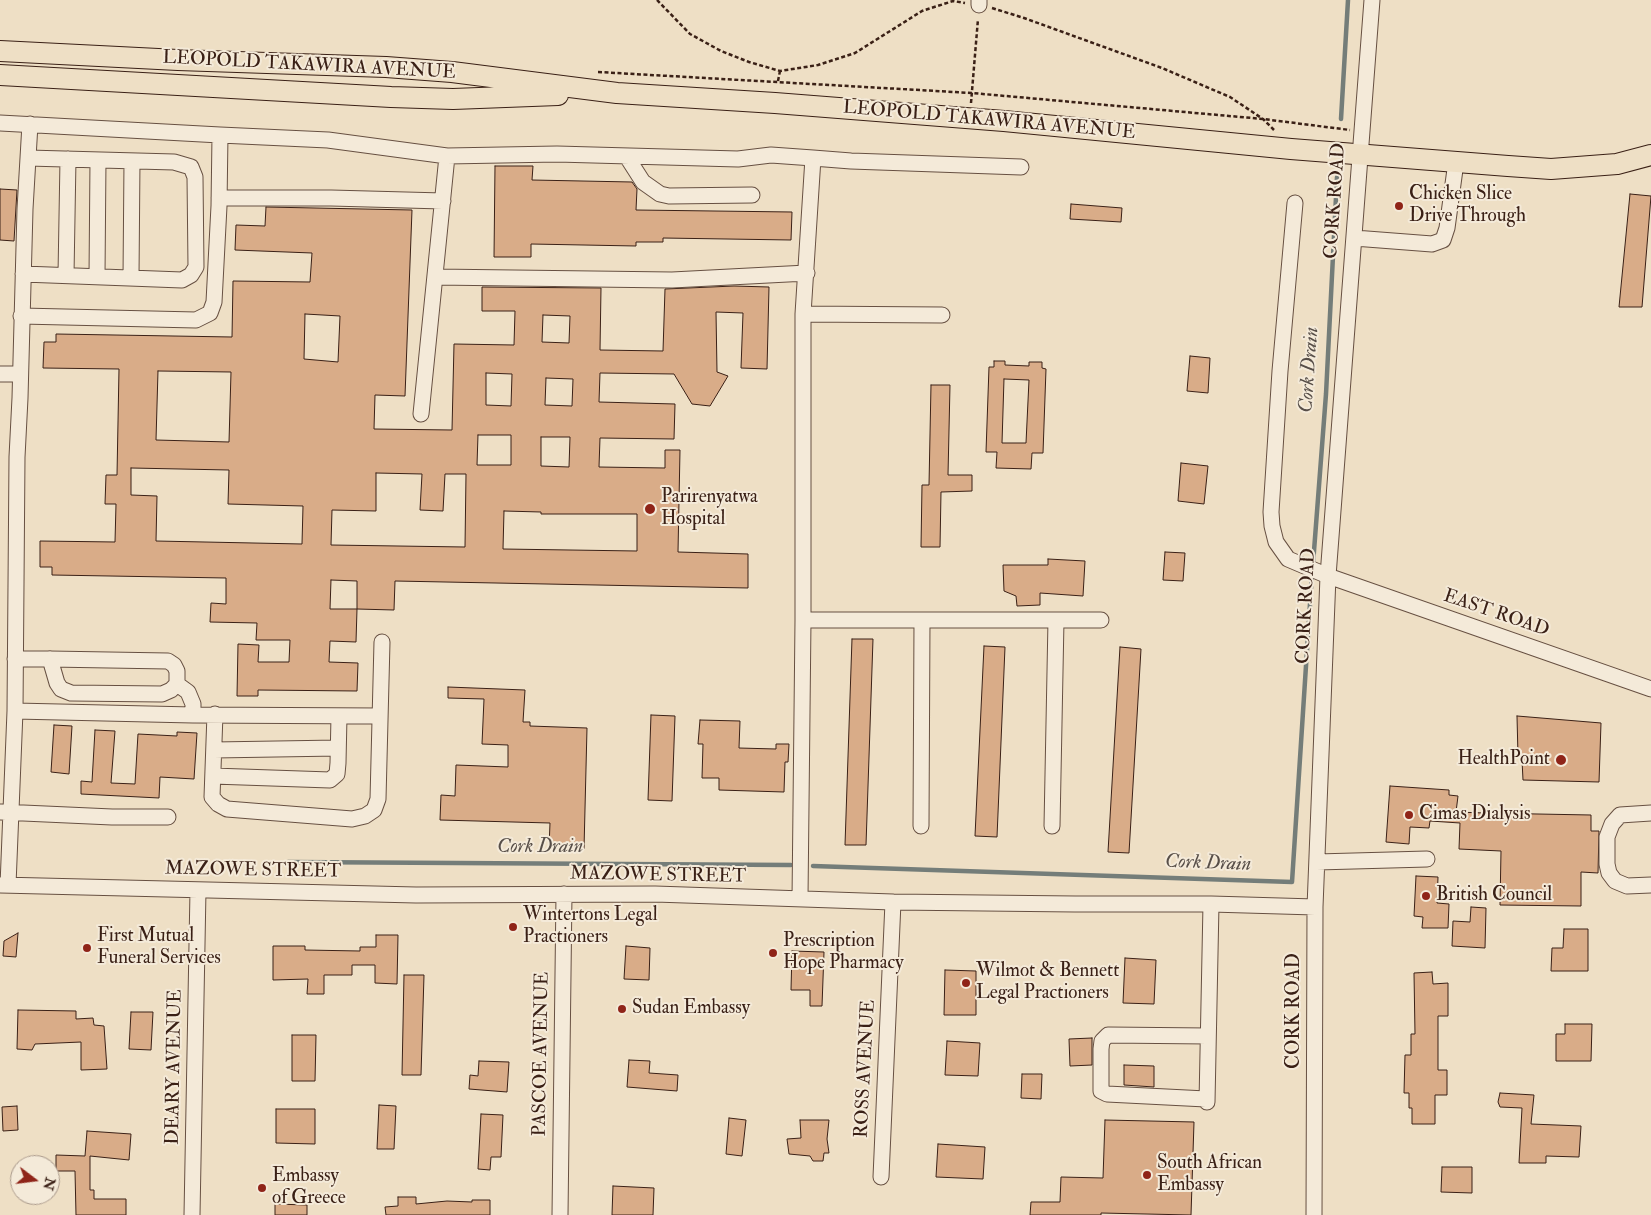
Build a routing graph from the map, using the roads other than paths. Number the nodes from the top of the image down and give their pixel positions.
1 (1372, 0) edge
2 (0, 50) edge
3 (0, 75) edge
4 (617, 93) junction
5 (0, 123) edge
6 (30, 124) junction
7 (220, 135) junction
8 (1360, 154) junction
9 (1651, 155) edge
10 (447, 156) junction
11 (627, 157) junction
12 (28, 158) junction
13 (813, 158) junction
14 (68, 159) junction
15 (98, 160) junction
16 (132, 161) junction
17 (1456, 162) junction
18 (1021, 167) dead end
19 (752, 195) dead end
20 (219, 198) junction
21 (443, 201) junction
22 (1295, 202) dead end
23 (1354, 238) junction
24 (807, 273) junction
25 (23, 274) junction
26 (66, 275) junction
27 (97, 276) junction
28 (130, 277) junction
29 (436, 277) junction
30 (803, 314) junction
31 (942, 315) dead end
32 (21, 316) junction
33 (0, 374) edge
34 (19, 374) junction
35 (421, 414) dead end
36 (1328, 576) junction
37 (803, 620) junction
38 (1056, 620) junction
39 (1101, 620) dead end
40 (922, 621) junction
41 (382, 642) dead end
42 (15, 659) junction
43 (50, 659) junction
44 (177, 684) junction
45 (1651, 689) edge
46 (15, 711) junction
47 (215, 714) junction
48 (194, 715) junction
49 (339, 716) junction
50 (380, 716) junction
51 (338, 748) junction
52 (214, 750) junction
53 (212, 776) junction
54 (5, 812) edge
55 (1651, 813) edge
56 (168, 817) dead end
57 (921, 826) dead end
58 (1052, 826) dead end
59 (1428, 859) dead end
60 (1317, 862) junction
61 (4, 885) edge
62 (1651, 885) edge
63 (198, 890) junction
64 (564, 894) junction
65 (800, 899) junction
66 (893, 902) junction
67 (1211, 904) junction
68 (1315, 906) junction
69 (1208, 1036) junction
70 (881, 1177) dead end
71 (192, 1215) edge
72 (560, 1215) edge
73 (1314, 1215) edge

1 - 8 street, CORK ROAD
2 - 4 main road, LEOPOLD TAKAWIRA AVENUE
3 - 4 main road, LEOPOLD TAKAWIRA AVENUE
4 - 8 main road, LEOPOLD TAKAWIRA AVENUE
5 - 6 street
6 - 7 street
6 - 12 street
7 - 10 street
7 - 20 street
8 - 17 main road, LEOPOLD TAKAWIRA AVENUE
8 - 23 street, CORK ROAD
9 - 17 main road, LEOPOLD TAKAWIRA AVENUE
10 - 11 street
10 - 21 street
11 - 13 street
11 - 19 street
12 - 14 street
12 - 25 street
13 - 18 street
13 - 24 street
14 - 15 street
14 - 26 street
15 - 16 street
15 - 27 street
16 - 28 street
16 - 28 street
17 - 23 street
20 - 21 street
20 - 32 street
21 - 29 street
22 - 36 street, EAST ROAD
23 - 36 street, CORK ROAD
24 - 29 street
24 - 30 street
25 - 26 street
25 - 32 street
26 - 27 street
27 - 28 street
29 - 35 street
30 - 31 street
30 - 37 street
32 - 34 street
33 - 34 street
34 - 42 street
36 - 45 street, EAST ROAD
36 - 60 street, CORK ROAD
37 - 40 street
37 - 65 street
38 - 39 street
38 - 40 street
38 - 58 street
40 - 57 street
41 - 50 street
42 - 43 street
42 - 46 street
43 - 44 street
43 - 44 street
44 - 48 street
46 - 48 street
46 - 54 street
47 - 48 street
47 - 49 street
47 - 52 street
49 - 50 street
49 - 51 street
50 - 53 street
51 - 52 street
51 - 53 street
52 - 53 street
54 - 56 street
54 - 61 street
55 - 62 street
59 - 60 street
60 - 68 street, CORK ROAD
61 - 63 street, MAZOWE STREET
63 - 64 street, MAZOWE STREET
63 - 71 street, DEARY AVENUE
64 - 65 street, MAZOWE STREET
64 - 72 street, PASCOE AVENUE
65 - 66 street, MAZOWE STREET
66 - 67 street, MAZOWE STREET
66 - 70 street, ROSS AVENUE
67 - 68 street, MAZOWE STREET
67 - 69 street
68 - 73 street, CORK ROAD
69 - 69 street

